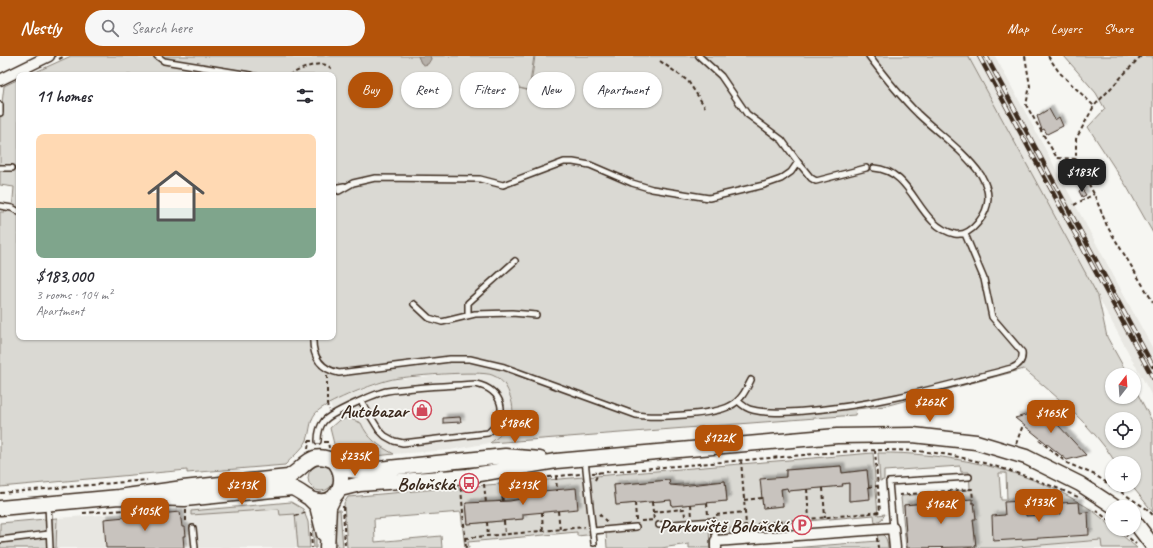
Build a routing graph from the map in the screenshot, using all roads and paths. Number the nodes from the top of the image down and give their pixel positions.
1 (49, 56) edge
2 (157, 56) edge
3 (699, 56) edge
4 (869, 56) edge
5 (1025, 56) edge
6 (1048, 56) edge
7 (1141, 56) edge
8 (660, 61) dead end
9 (333, 71) dead end
10 (16, 72) edge
11 (16, 72) edge
12 (232, 72) edge
13 (297, 72) edge
14 (0, 80) edge
15 (0, 105) edge
16 (1094, 106) junction
17 (705, 107) dead end
18 (0, 113) edge
19 (1076, 159) junction
20 (798, 162) junction
21 (0, 168) edge
22 (12, 168) dead end
23 (866, 168) dead end
24 (874, 168) dead end
25 (346, 186) junction
26 (336, 188) edge
27 (339, 191) dead end
28 (1094, 194) junction
29 (1074, 205) dead end
30 (0, 206) edge
31 (16, 210) edge
32 (965, 234) junction
33 (515, 261) dead end
34 (1153, 302) edge
35 (414, 304) dead end
36 (468, 315) junction
37 (536, 315) dead end
38 (313, 340) edge
39 (328, 370) junction
40 (751, 380) dead end
41 (362, 401) junction
42 (738, 401) junction
43 (331, 415) junction
44 (1038, 440) dead end
45 (318, 441) dead end
46 (875, 451) junction
47 (585, 459) junction
48 (741, 460) junction
49 (556, 461) junction
50 (302, 467) junction
51 (339, 467) junction
52 (599, 472) junction
53 (586, 473) junction
54 (576, 474) junction
55 (556, 476) junction
56 (969, 477) dead end
57 (539, 478) junction
58 (578, 478) dead end
59 (526, 479) dead end
60 (500, 481) junction
61 (507, 481) dead end
62 (489, 482) dead end
63 (495, 482) dead end
64 (479, 483) dead end
65 (484, 483) junction
66 (460, 485) dead end
67 (878, 486) junction
68 (868, 487) dead end
69 (596, 488) dead end
70 (823, 488) dead end
71 (807, 489) dead end
72 (558, 491) dead end
73 (540, 492) dead end
74 (306, 495) junction
75 (339, 495) junction
76 (899, 495) dead end
77 (118, 497) junction
78 (763, 498) dead end
79 (1082, 499) dead end
80 (744, 500) junction
81 (973, 500) dead end
82 (1105, 500) edge
83 (503, 501) dead end
84 (652, 502) dead end
85 (486, 503) dead end
86 (635, 503) dead end
87 (707, 503) dead end
88 (48, 504) junction
89 (691, 504) dead end
90 (1092, 506) dead end
91 (0, 508) edge
92 (558, 511) dead end
93 (597, 511) dead end
94 (308, 512) dead end
95 (542, 512) dead end
96 (653, 512) junction
97 (745, 512) junction
98 (708, 515) junction
99 (295, 516) dead end
100 (698, 516) dead end
101 (703, 516) dead end
102 (1153, 516) edge
103 (692, 517) junction
104 (1105, 517) edge
105 (825, 518) junction
106 (810, 519) junction
107 (584, 520) dead end
108 (504, 521) dead end
109 (487, 522) dead end
110 (629, 522) dead end
111 (613, 524) dead end
112 (636, 524) junction
113 (660, 525) dead end
114 (746, 525) junction
115 (736, 526) dead end
116 (1141, 527) edge
117 (193, 528) dead end
118 (893, 528) junction
119 (560, 530) junction
120 (1141, 530) edge
121 (593, 531) junction
122 (544, 532) junction
123 (49, 534) junction
124 (505, 535) junction
125 (488, 536) junction
126 (1127, 536) edge
127 (465, 538) junction
128 (1153, 538) edge
129 (0, 540) edge
130 (594, 543) dead end
131 (327, 544) edge
132 (716, 544) edge
133 (1153, 546) edge
134 (50, 548) edge
135 (195, 548) edge
136 (345, 548) edge
137 (466, 548) edge
138 (895, 548) edge
139 (1140, 548) edge

1 - 11 street
2 - 12 lane
3 - 20 lane
4 - 32 lane
5 - 19 path
6 - 16 path
7 - 16 path
8 - 17 path
9 - 13 path
10 - 14 street
15 - 18 lane
16 - 19 path
19 - 28 path
20 - 23 lane
20 - 25 lane
21 - 22 lane
24 - 32 lane
25 - 26 lane
25 - 27 lane
28 - 29 path
28 - 34 path
30 - 31 lane
32 - 42 lane
33 - 36 lane
35 - 36 lane
36 - 37 lane
38 - 39 lane
39 - 42 lane
39 - 43 path
40 - 42 lane
41 - 41 lane
41 - 43 lane
43 - 45 lane
44 - 102 path
46 - 48 path
46 - 67 path
46 - 79 path
47 - 49 street
47 - 53 lane
47 - 82 street
48 - 52 path
48 - 80 path
49 - 51 street
49 - 75 street
50 - 51 street
50 - 74 street
50 - 77 street
51 - 75 street
52 - 53 path
52 - 69 path
53 - 54 path
53 - 121 lane
54 - 55 path
54 - 58 path
55 - 57 path
55 - 72 path
56 - 118 lane
57 - 59 path
57 - 73 path
60 - 61 path
60 - 63 path
60 - 83 path
62 - 65 path
64 - 65 path
65 - 85 path
66 - 127 path
67 - 68 path
67 - 105 path
70 - 105 path
71 - 106 path
74 - 75 street
74 - 77 street
74 - 131 street
75 - 131 street
75 - 136 path
76 - 81 path
77 - 88 street
78 - 80 path
80 - 97 path
84 - 96 path
86 - 112 path
87 - 98 path
88 - 91 street
88 - 123 lane
89 - 103 path
90 - 104 path
92 - 119 path
93 - 111 path
94 - 99 path
95 - 122 path
96 - 103 path
96 - 112 path
97 - 98 path
97 - 114 path
98 - 101 path
100 - 103 path
105 - 106 path
106 - 114 path
107 - 119 path
108 - 124 path
109 - 125 path
110 - 112 path
112 - 121 lane
113 - 132 lane
114 - 115 path
116 - 128 street
117 - 135 lane
118 - 132 street
118 - 138 street
119 - 122 path
120 - 133 street
121 - 130 lane
122 - 124 path
123 - 129 lane
123 - 134 lane
124 - 125 path
125 - 127 path
126 - 139 path
127 - 137 path

